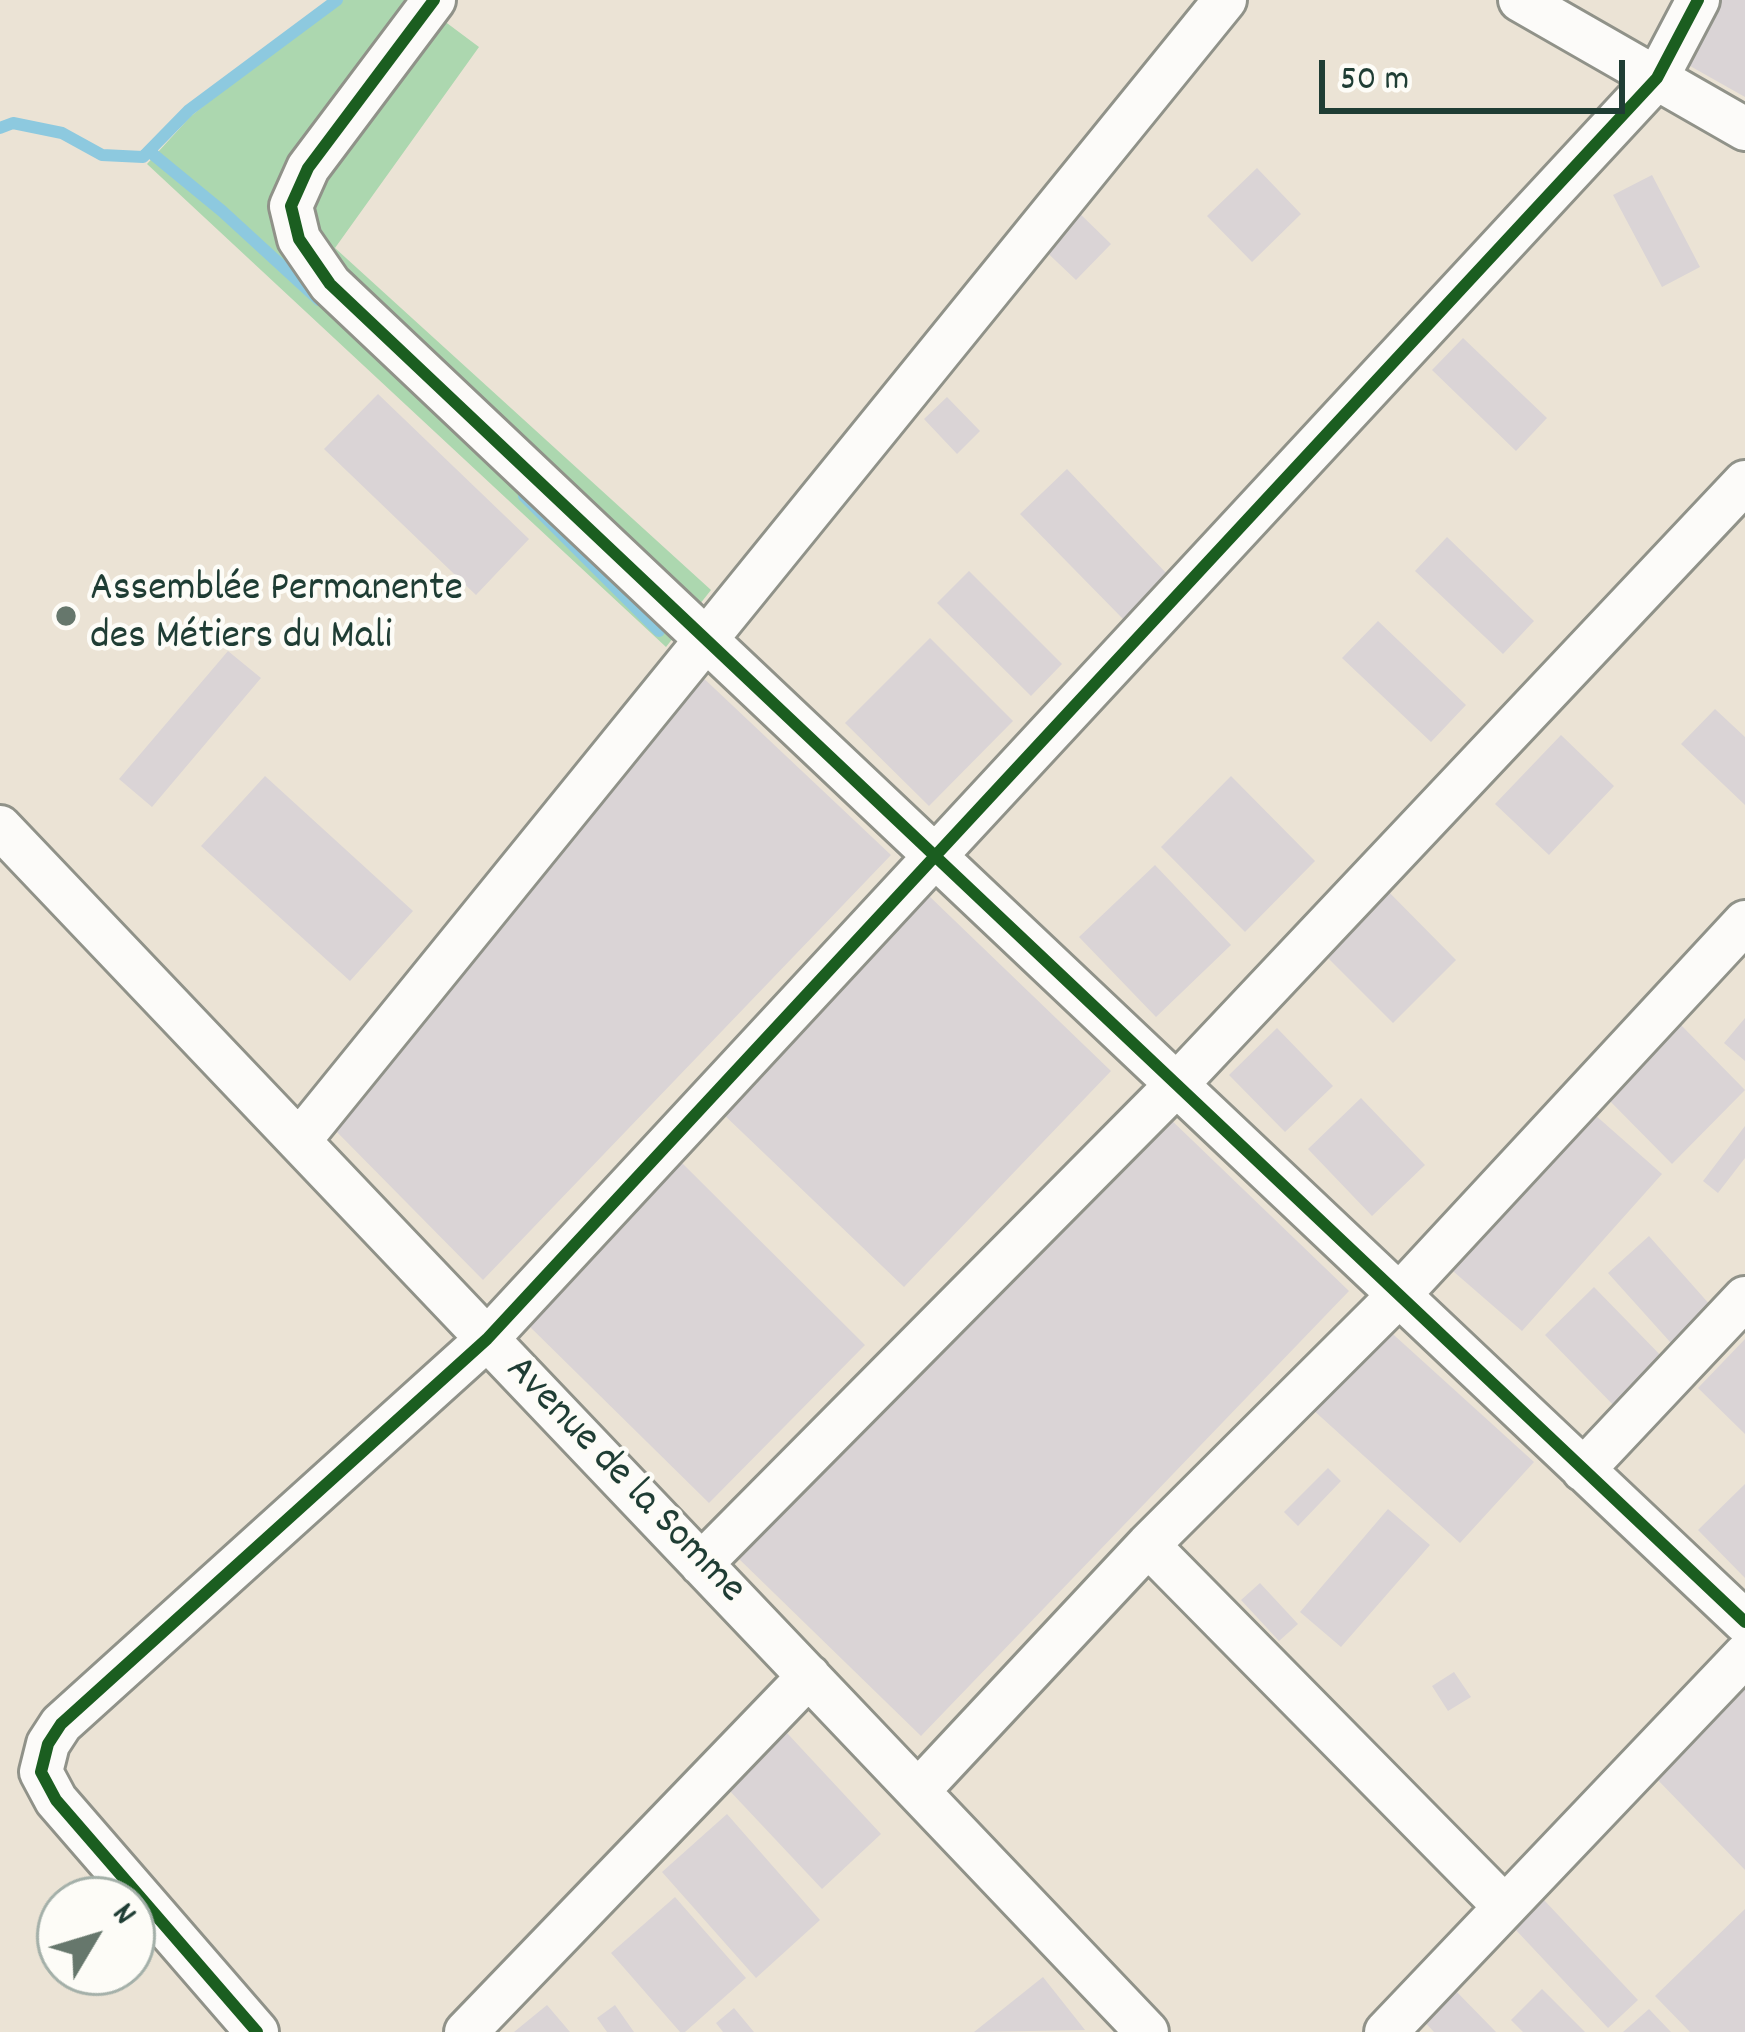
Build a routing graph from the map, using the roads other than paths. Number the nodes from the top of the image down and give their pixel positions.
1 (434, 0) edge
2 (1225, 0) edge
3 (1520, 0) edge
4 (1698, 0) edge
5 (1657, 78) junction
6 (1745, 129) edge
7 (1745, 482) edge
8 (706, 638) junction
9 (0, 827) edge
10 (936, 856) junction
11 (1745, 922) edge
12 (1177, 1084) junction
13 (299, 1141) junction
14 (1399, 1294) junction
15 (1745, 1298) edge
16 (487, 1339) junction
17 (1583, 1469) junction
18 (1148, 1545) junction
19 (701, 1564) junction
20 (1745, 1622) edge
21 (1745, 1655) edge
22 (809, 1676) junction
23 (918, 1791) junction
24 (1505, 1906) junction
25 (256, 2032) edge
26 (466, 2032) edge
27 (1148, 2032) edge
28 (1386, 2032) edge

1 - 8 street
2 - 8 street
3 - 5 street
4 - 5 street
5 - 6 street
5 - 10 street
7 - 12 street
8 - 10 street
8 - 13 street
9 - 13 street, Avenue de la Somme
10 - 12 street
10 - 16 street
11 - 14 street
12 - 14 street
12 - 19 street
13 - 16 street, Avenue de la Somme
14 - 17 street
14 - 18 street
15 - 17 street
16 - 19 street, Avenue de la Somme
16 - 25 street
17 - 20 street
18 - 23 street
18 - 24 street
19 - 22 street, Avenue de la Somme
21 - 24 street
22 - 23 street, Avenue de la Somme
22 - 26 street
23 - 27 street, Avenue de la Somme
24 - 28 street

